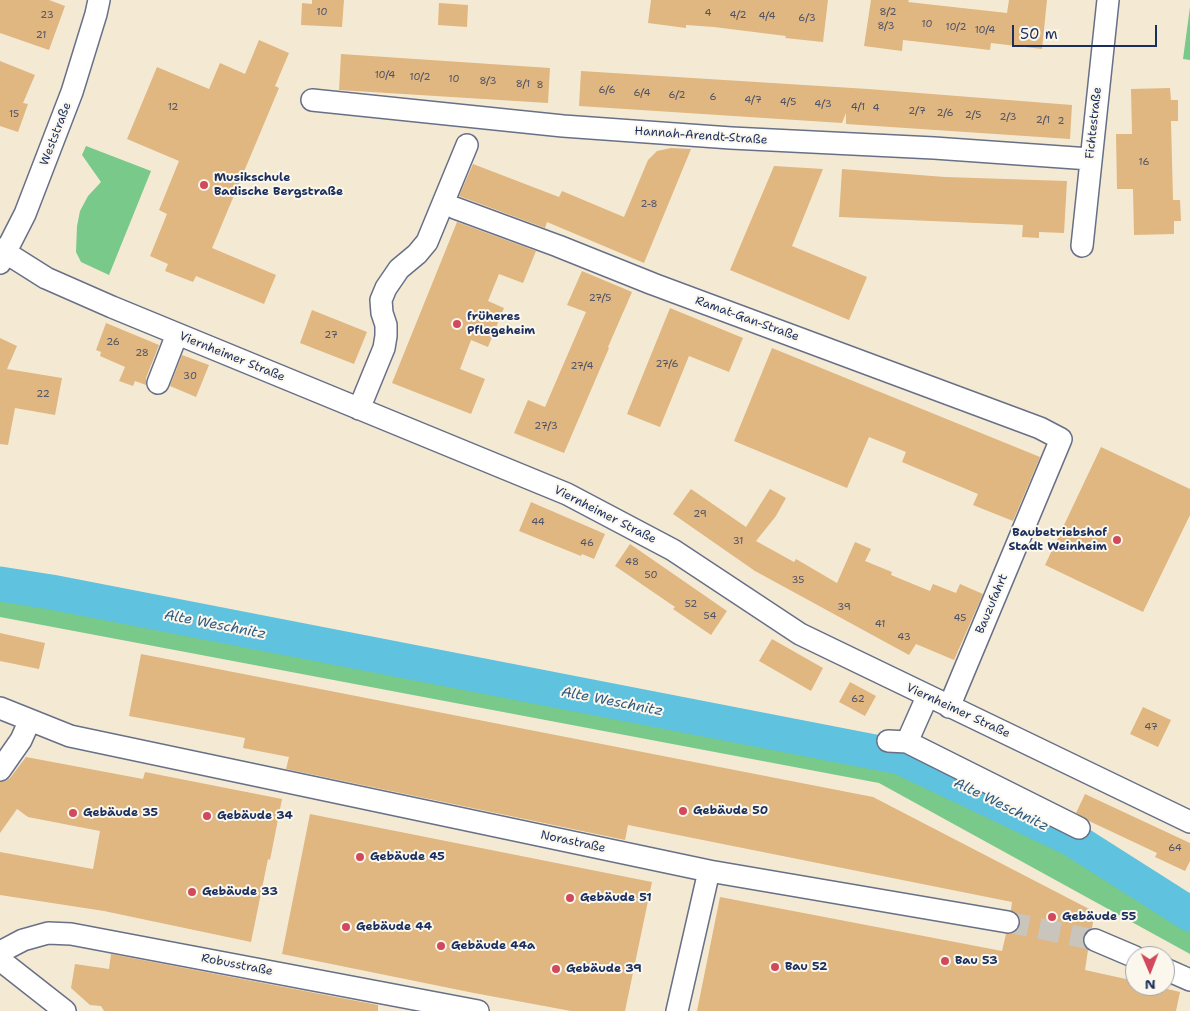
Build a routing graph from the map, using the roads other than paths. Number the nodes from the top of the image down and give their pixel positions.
1 (98, 0) edge
2 (1108, 0) edge
3 (312, 100) dead end
4 (467, 145) dead end
5 (1090, 159) junction
6 (455, 208) dead end
7 (1082, 246) dead end
8 (2, 255) edge
9 (177, 334) junction
10 (158, 383) dead end
11 (359, 409) junction
12 (1040, 428) joint
13 (927, 697) junction
14 (949, 707) junction
15 (0, 708) edge
16 (30, 720) junction
17 (0, 770) edge
18 (1190, 822) edge
19 (1078, 828) dead end
20 (710, 871) junction
21 (1008, 922) tunnel mouth
22 (1095, 940) tunnel mouth
23 (0, 952) edge
24 (1125, 953) edge
25 (0, 960) edge
26 (1175, 973) edge
27 (1190, 980) edge
28 (65, 1011) edge
29 (478, 1011) edge
30 (677, 1011) edge

1 - 8 street, Weststraße
2 - 5 street, Fichtestraße
3 - 5 street, Hannah-Arendt-Straße
4 - 11 street
5 - 7 street, Fichtestraße
6 - 12 street, Ramat-Gan-Straße
8 - 9 street, Viernheimer Straße
9 - 10 street
9 - 11 street, Viernheimer Straße
11 - 13 street, Viernheimer Straße
12 - 14 street, Bauzufahrt
13 - 14 street, Viernheimer Straße
13 - 19 street
14 - 18 street, Viernheimer Straße
15 - 16 street, Norastraße
16 - 17 street
16 - 20 street, Norastraße
20 - 21 street, Norastraße
20 - 30 street
22 - 24 street
23 - 29 street, Robusstraße
25 - 28 street
26 - 27 street

